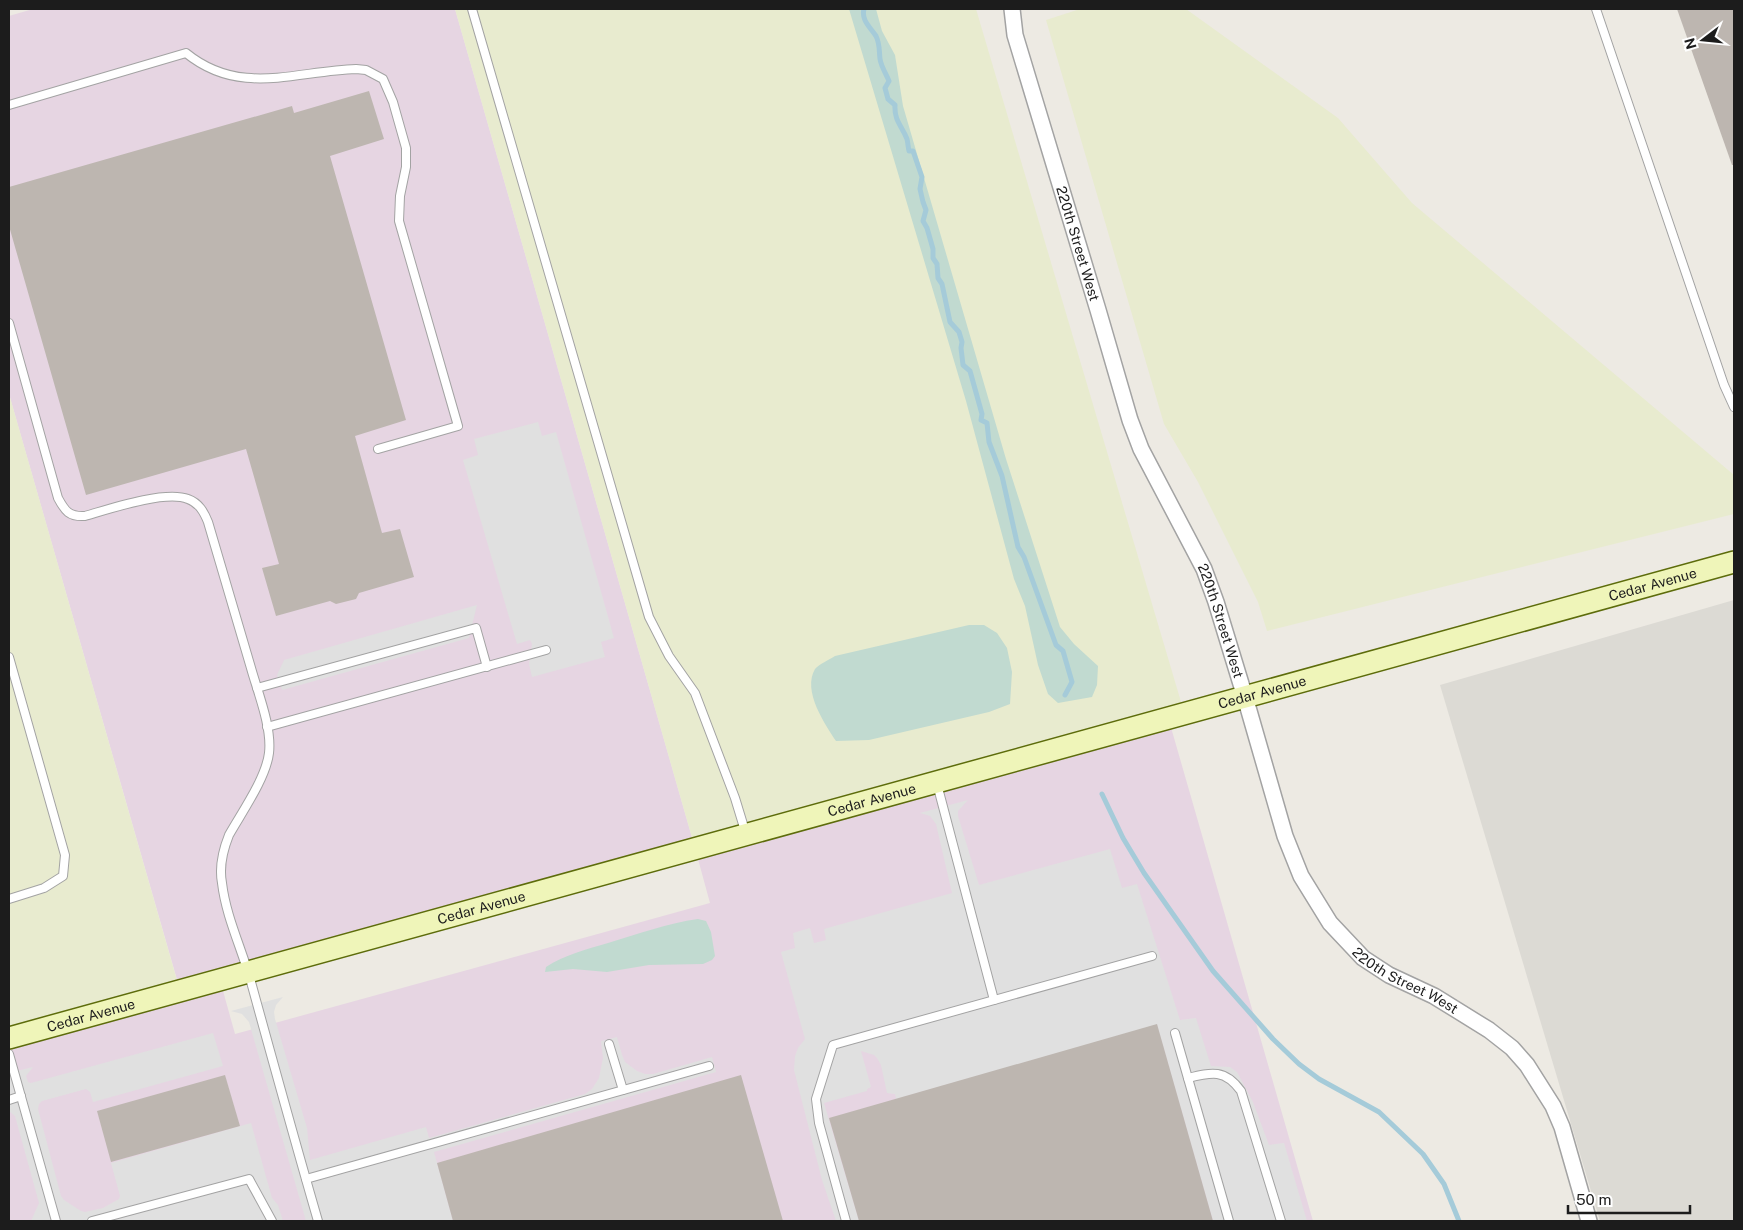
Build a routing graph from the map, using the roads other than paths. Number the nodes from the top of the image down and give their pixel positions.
1 (472, 9) edge
2 (1012, 9) edge
3 (1596, 9) edge
4 (9, 105) edge
5 (9, 323) edge
6 (1734, 407) edge
7 (378, 449) dead end
8 (1734, 562) edge
9 (546, 650) dead end
10 (9, 657) edge
11 (487, 667) junction
12 (257, 688) junction
13 (1245, 696) junction
14 (267, 727) junction
15 (936, 782) junction
16 (746, 834) junction
17 (9, 898) edge
18 (1152, 956) dead end
19 (248, 972) junction
20 (994, 1000) junction
21 (1174, 1034) dead end
22 (9, 1038) edge
23 (610, 1044) dead end
24 (9, 1054) edge
25 (709, 1066) dead end
26 (1188, 1078) junction
27 (622, 1090) junction
28 (21, 1096) junction
29 (9, 1100) edge
30 (306, 1179) junction
31 (56, 1221) edge
32 (92, 1221) edge
33 (272, 1221) edge
34 (318, 1221) edge
35 (846, 1221) edge
36 (1229, 1221) edge
37 (1281, 1221) edge
38 (1589, 1221) edge

1 - 16 lane
2 - 13 street, 220th Street West
3 - 6 lane
4 - 7 lane
5 - 12 lane
8 - 13 main road, Cedar Avenue
9 - 11 lane
10 - 17 lane
11 - 12 lane
11 - 14 lane
12 - 14 lane
13 - 15 main road, Cedar Avenue
13 - 38 street, 220th Street West
14 - 19 lane
15 - 16 main road, Cedar Avenue
15 - 20 lane
16 - 19 main road, Cedar Avenue
18 - 20 lane
19 - 22 main road, Cedar Avenue
19 - 30 lane
20 - 35 lane
21 - 26 lane
23 - 27 lane
24 - 28 lane
25 - 27 lane
26 - 36 lane
26 - 37 lane
27 - 30 lane
28 - 29 lane
28 - 31 lane
30 - 34 lane
32 - 33 lane

